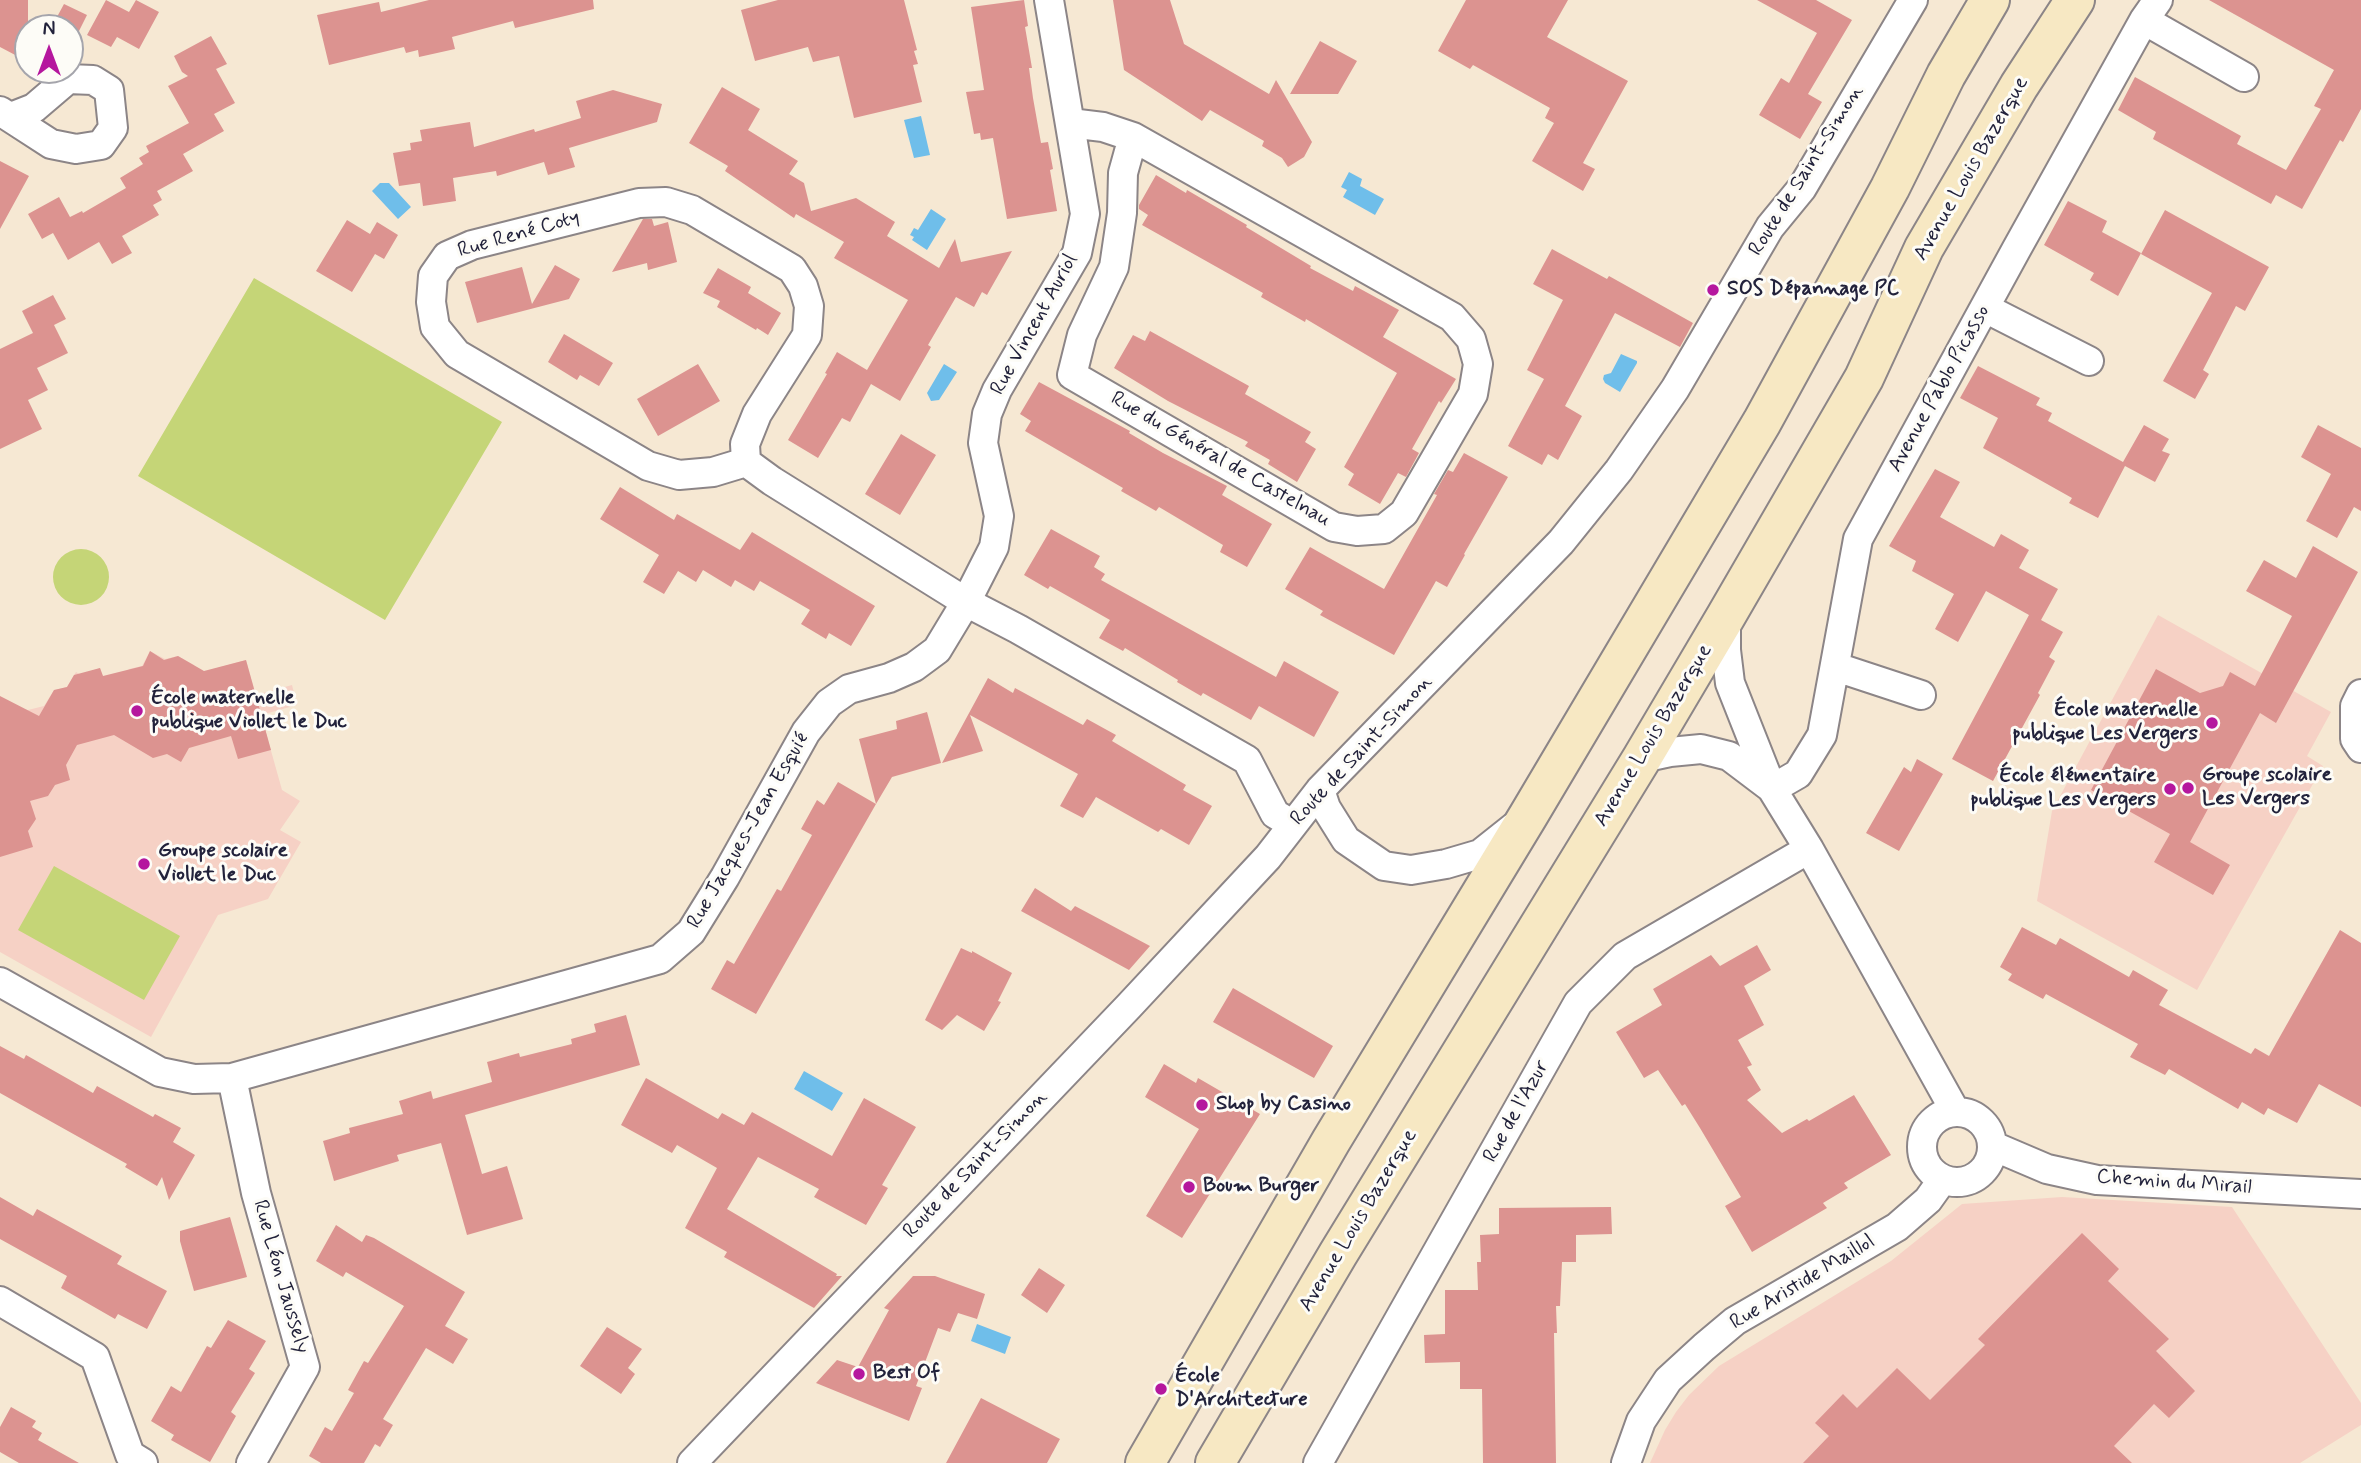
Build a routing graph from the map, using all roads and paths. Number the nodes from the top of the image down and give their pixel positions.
1 (1049, 0) edge
2 (1913, 0) edge
3 (1990, 0) edge
4 (2075, 0) edge
5 (2151, 10) edge
6 (2244, 77) dead end
7 (1070, 123) junction
8 (1133, 137) junction
9 (1985, 308) junction
10 (2089, 360) dead end
11 (746, 462) junction
12 (966, 602) junction
13 (1726, 616) junction
14 (1836, 667) junction
15 (2361, 694) edge
16 (1922, 695) dead end
17 (2361, 748) edge
18 (1642, 758) junction
19 (1772, 789) junction
20 (1320, 790) junction
21 (1528, 816) junction
22 (1292, 824) junction
23 (1809, 849) junction
24 (0, 982) edge
25 (232, 1078) junction
26 (1955, 1111) junction
27 (1993, 1146) junction
28 (1943, 1179) junction
29 (2361, 1194) edge
30 (0, 1301) edge
31 (143, 1463) edge
32 (251, 1463) edge
33 (692, 1463) edge
34 (1145, 1463) edge
35 (1215, 1463) edge
36 (1318, 1463) edge
37 (1626, 1463) edge

1 - 7 street, Rue Vincent Auriol
2 - 20 street, Route de Saint-Simon
3 - 21 main road
4 - 13 main road, Avenue Louis Bazerque
5 - 6 street
5 - 9 street, Avenue Pablo Picasso
7 - 8 street, Rue du Général de Castelnau
7 - 12 street, Rue Vincent Auriol
8 - 8 street, Rue du Général de Castelnau
9 - 10 street
9 - 14 street, Avenue Pablo Picasso
11 - 11 street, Rue René Coty
11 - 12 street
12 - 22 street
12 - 25 street, Rue Jacques-Jean Esquié
13 - 18 main road, Avenue Louis Bazerque
13 - 19 street
14 - 16 street
14 - 19 street, Avenue Pablo Picasso
15 - 17 street
18 - 19 street
18 - 35 main road, Avenue Louis Bazerque
19 - 23 street
20 - 21 street
20 - 22 street, Route de Saint-Simon
21 - 34 main road
22 - 33 street, Route de Saint-Simon
23 - 26 street
23 - 36 street, Rue de l'Azur
24 - 25 street, Rue Jacques-Jean Esquié
25 - 32 street, Rue Léon Jaussely
26 - 27 street
26 - 28 street
27 - 28 street
27 - 29 street, Chemin du Mirail
28 - 37 street, Rue Aristide Maillol
30 - 31 street

